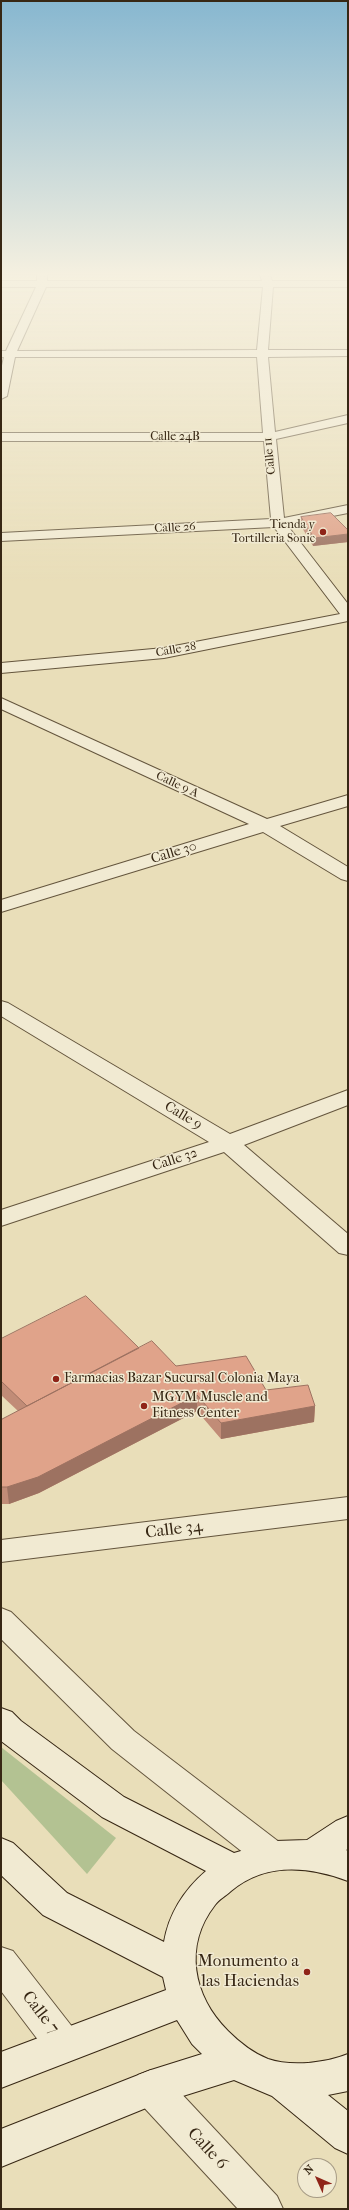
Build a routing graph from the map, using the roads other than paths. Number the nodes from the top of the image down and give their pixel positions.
1 (3, 377) edge
2 (264, 377) edge
3 (1, 396) edge
4 (348, 419) edge
5 (1, 437) edge
6 (268, 437) junction
7 (348, 509) edge
8 (278, 523) junction
9 (1, 537) edge
10 (348, 615) edge
11 (1, 668) edge
12 (1, 703) edge
13 (348, 800) edge
14 (265, 825) junction
15 (348, 875) edge
16 (1, 906) edge
17 (1, 1007) edge
18 (348, 1097) edge
19 (228, 1142) junction
20 (1, 1218) edge
21 (348, 1247) edge
22 (348, 1508) edge
23 (1, 1551) edge
24 (1, 1620) edge
25 (1, 1721) edge
26 (348, 1831) edge
27 (1, 1854) edge
28 (312, 1855) junction
29 (271, 1856) junction
30 (348, 1866) edge
31 (234, 1869) junction
32 (1, 1964) edge
33 (178, 1967) junction
34 (185, 2000) junction
35 (64, 2044) junction
36 (235, 2062) junction
37 (1, 2070) edge
38 (348, 2072) edge
39 (282, 2080) junction
40 (151, 2088) junction
41 (348, 2135) edge
42 (1, 2148) edge
43 (264, 2209) edge

1 - 3 street
2 - 6 street, Calle 11
4 - 6 street, Calle 24B
5 - 6 street, Calle 24B
6 - 8 street, Calle 11
7 - 8 street, Calle 26
8 - 9 street, Calle 26
8 - 10 street
10 - 11 street, Calle 28
12 - 14 street, Calle 9 A
13 - 14 street, Calle 30
14 - 15 street, Calle 9 A
14 - 16 street, Calle 30
17 - 19 street, Calle 9
18 - 19 street, Calle 32
19 - 20 street, Calle 32
19 - 21 street, Calle 9
22 - 23 street, Calle 34
24 - 29 street
25 - 31 street
26 - 28 street
27 - 33 street
28 - 29 street
28 - 30 street
29 - 31 street
31 - 33 street
32 - 35 street, Calle 7
33 - 34 street
34 - 35 street
34 - 36 street
35 - 37 street
36 - 39 street
36 - 40 street
38 - 39 street
39 - 41 street
40 - 42 street
40 - 43 street, Calle 6

